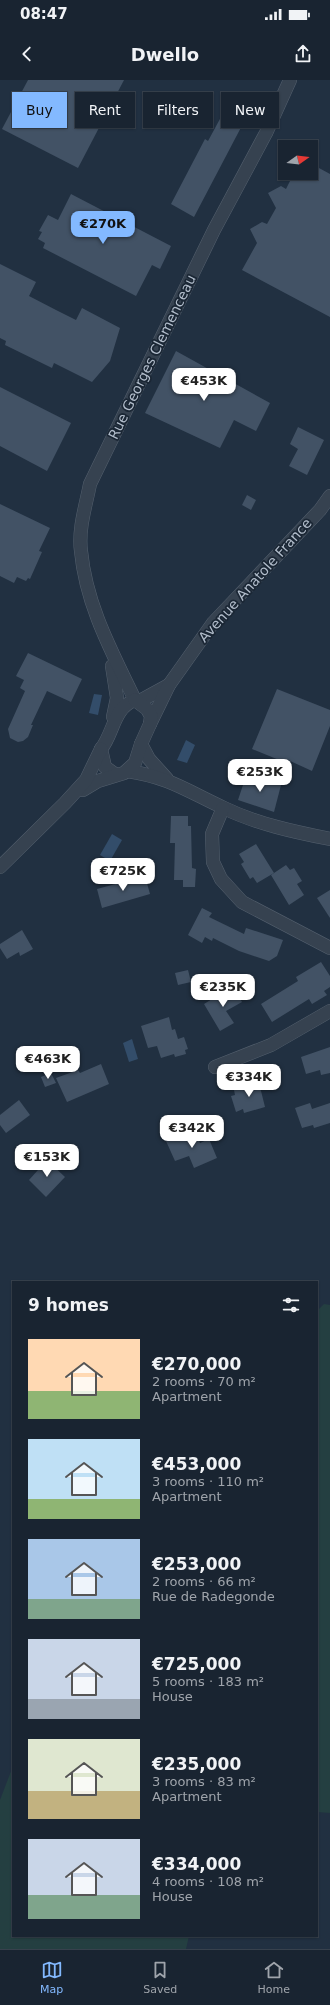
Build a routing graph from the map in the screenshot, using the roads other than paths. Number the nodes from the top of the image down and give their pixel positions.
1 (290, 80) edge
2 (330, 496) edge
3 (108, 647) junction
4 (168, 685) junction
5 (137, 701) junction
6 (150, 724) junction
7 (112, 728) junction
8 (141, 744) junction
9 (101, 749) junction
10 (121, 773) junction
11 (168, 780) junction
12 (65, 803) junction
13 (223, 808) junction
14 (330, 839) edge
15 (0, 867) edge
16 (330, 948) edge
17 (330, 1011) edge
18 (215, 1067) dead end

1 - 3 street, Rue Georges Clemenceau
2 - 4 street, Avenue Anatole France
3 - 5 street, Rue Georges Clemenceau
3 - 7 street, Rue Georges Clemenceau
4 - 5 street, Avenue Anatole France
4 - 6 street, Avenue Anatole France
5 - 6 street, Rue Georges Clemenceau
5 - 7 street, Avenue Anatole France
6 - 8 street, Avenue Anatole France
7 - 9 street, Avenue Anatole France
8 - 10 street, Avenue Anatole France
8 - 11 street
9 - 10 street
9 - 12 street
10 - 11 street
10 - 12 street
11 - 13 street
12 - 15 street
13 - 14 street
13 - 16 street
17 - 18 street

